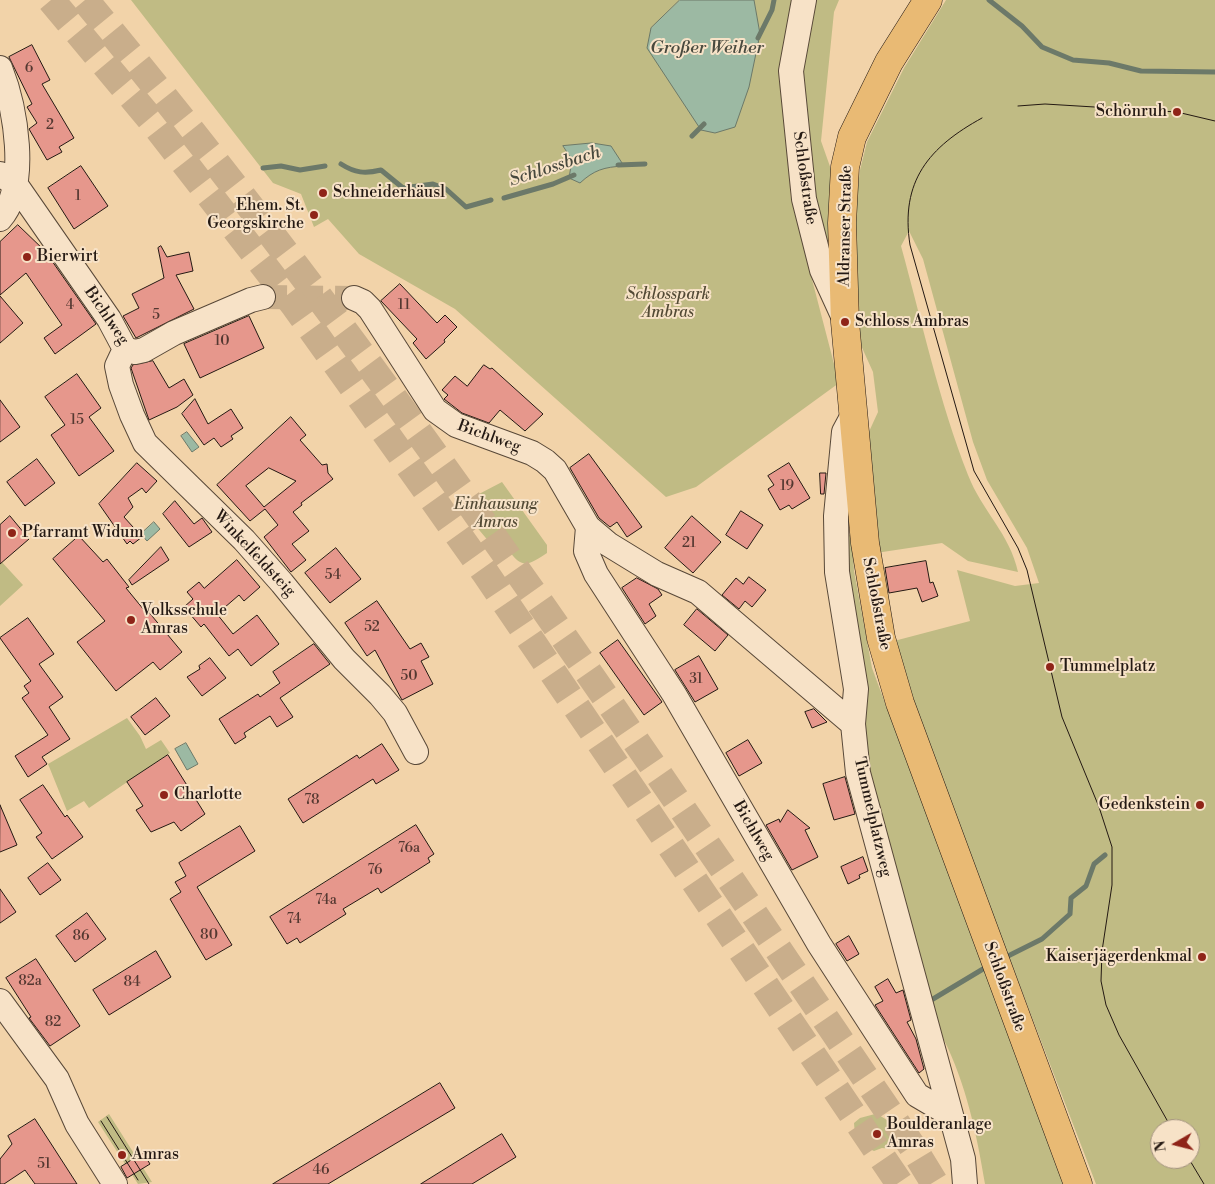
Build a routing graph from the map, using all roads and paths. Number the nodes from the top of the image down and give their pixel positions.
1 (804, 0) edge
2 (928, 0) edge
3 (0, 68) edge
4 (8, 180) edge
5 (0, 219) edge
6 (264, 298) tunnel mouth
7 (354, 298) tunnel mouth
8 (845, 322) junction
9 (125, 349) junction
10 (853, 414) junction
11 (588, 527) junction
12 (853, 724) junction
13 (416, 752) dead end
14 (0, 1001) edge
15 (951, 1115) junction
16 (116, 1184) edge
17 (965, 1184) edge
18 (1078, 1184) edge

1 - 8 street, Schloßstraße
2 - 8 main road, Aldranser Straße
3 - 4 street
4 - 5 street
4 - 9 street, Bichlweg
6 - 9 street, Bichlweg
7 - 11 street, Bichlweg
8 - 10 main road, Schloßstraße
9 - 13 street, Winkelfeldsteig
10 - 12 street, Tummelplatzweg
10 - 18 main road, Schloßstraße
11 - 12 street, Bichlweg
11 - 15 street, Bichlweg
12 - 15 street, Tummelplatzweg
14 - 16 street
15 - 17 street, Tummelplatzweg

